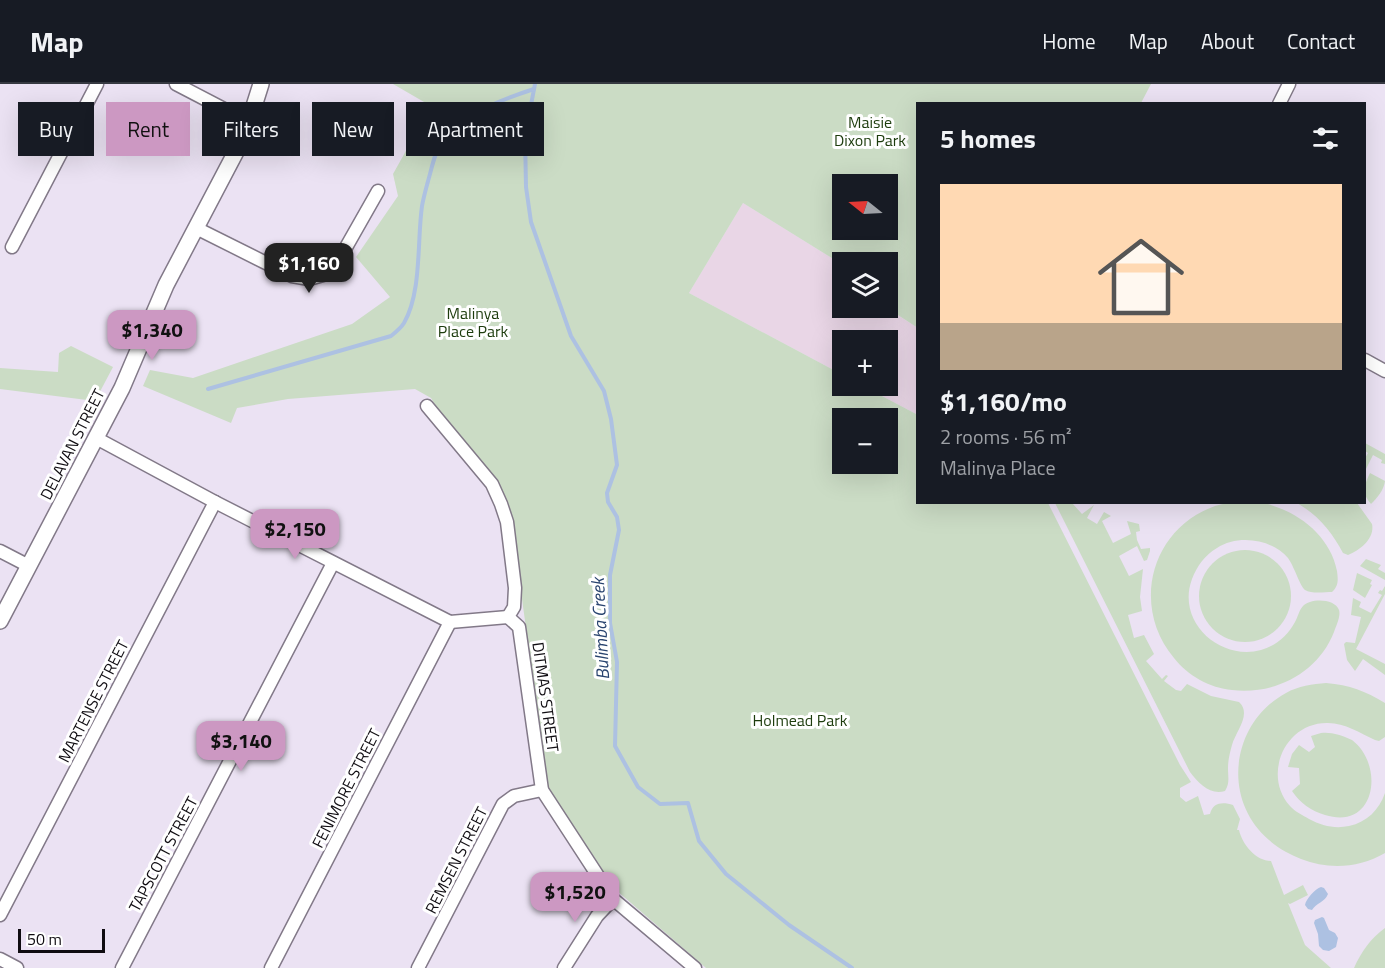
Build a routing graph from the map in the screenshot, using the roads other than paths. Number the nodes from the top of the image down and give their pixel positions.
1 (97, 84) edge
2 (176, 84) edge
3 (261, 84) edge
4 (1289, 84) edge
5 (211, 102) edge
6 (255, 102) edge
7 (1280, 102) edge
8 (234, 156) edge
9 (378, 191) dead end
10 (196, 228) junction
11 (12, 247) dead end
12 (1366, 361) edge
13 (1385, 371) edge
14 (427, 406) dead end
15 (96, 438) junction
16 (215, 502) junction
17 (0, 551) edge
18 (333, 563) junction
19 (29, 566) junction
20 (508, 617) junction
21 (0, 621) edge
22 (450, 622) junction
23 (542, 790) junction
24 (613, 899) junction
25 (0, 915) edge
26 (0, 959) edge
27 (17, 968) edge
28 (122, 968) edge
29 (271, 968) edge
30 (418, 968) edge
31 (564, 968) edge
32 (695, 968) edge

1 - 11 street
2 - 5 street
3 - 6 street, DELAVAN STREET
4 - 7 street
8 - 10 street, DELAVAN STREET
9 - 10 street
10 - 15 street, DELAVAN STREET
12 - 13 street
14 - 20 street
15 - 16 street
15 - 19 street, DELAVAN STREET
16 - 18 street
16 - 25 street, MARTENSE STREET
17 - 19 street
18 - 22 street
18 - 28 street, TAPSCOTT STREET
19 - 21 street, DELAVAN STREET
20 - 22 street
20 - 23 street, DITMAS STREET
22 - 29 street, FENIMORE STREET
23 - 24 street, DITMAS STREET
23 - 30 street, REMSEN STREET
24 - 31 street
24 - 32 street, DITMAS STREET
26 - 27 street

